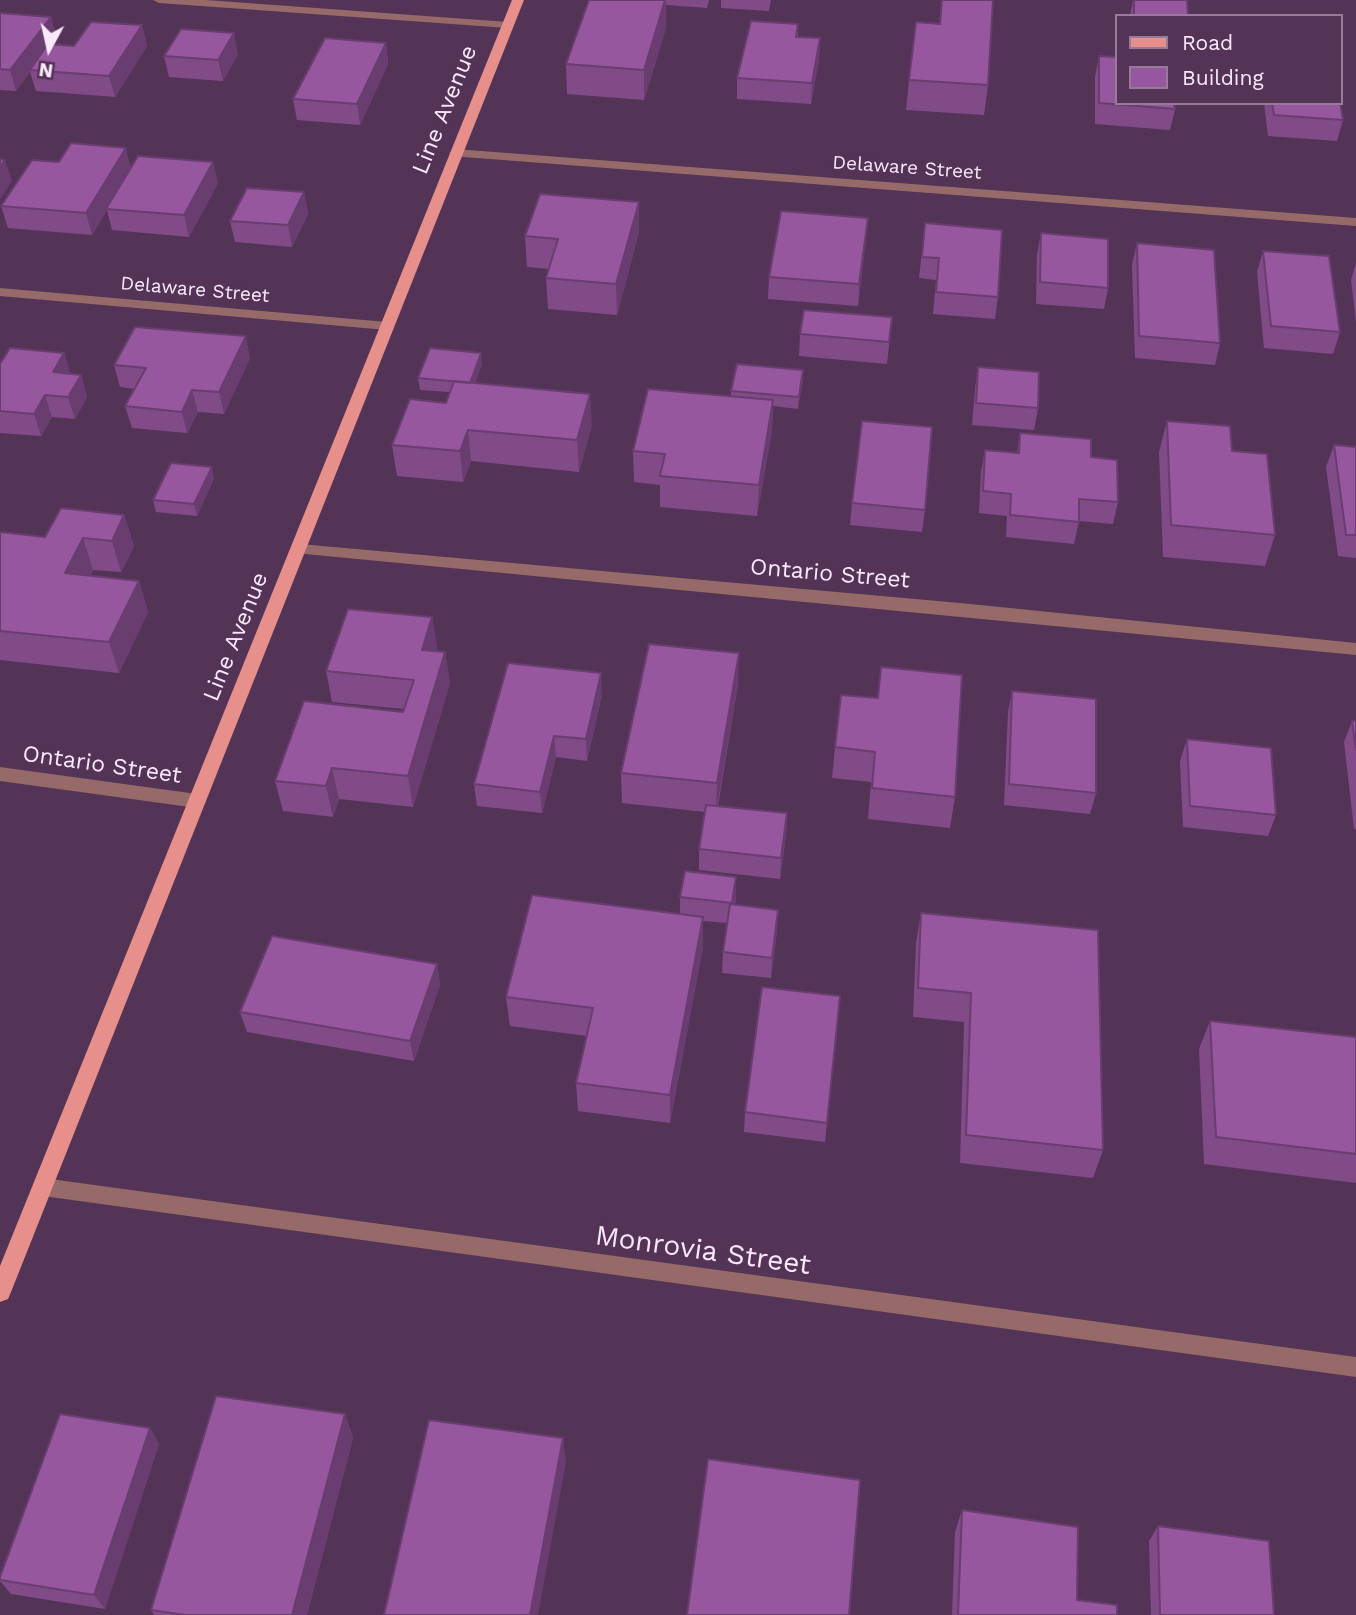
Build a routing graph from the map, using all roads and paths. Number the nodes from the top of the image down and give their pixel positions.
1 (159, 0) edge
2 (518, 0) edge
3 (508, 25) junction
4 (455, 153) junction
5 (1356, 222) edge
6 (0, 292) edge
7 (387, 326) junction
8 (300, 549) junction
9 (1356, 649) edge
10 (0, 774) edge
11 (198, 801) junction
12 (43, 1188) junction
13 (0, 1292) edge
14 (1356, 1367) edge

1 - 3 street
2 - 3 main road, Line Avenue
3 - 4 main road, Line Avenue
4 - 5 street, Delaware Street
4 - 7 main road, Line Avenue
6 - 7 street, Delaware Street
7 - 8 main road, Line Avenue
8 - 9 street, Ontario Street
8 - 11 main road, Line Avenue
10 - 11 street, Ontario Street
11 - 12 main road, Line Avenue
12 - 13 main road, Line Avenue
12 - 14 street, Monrovia Street

